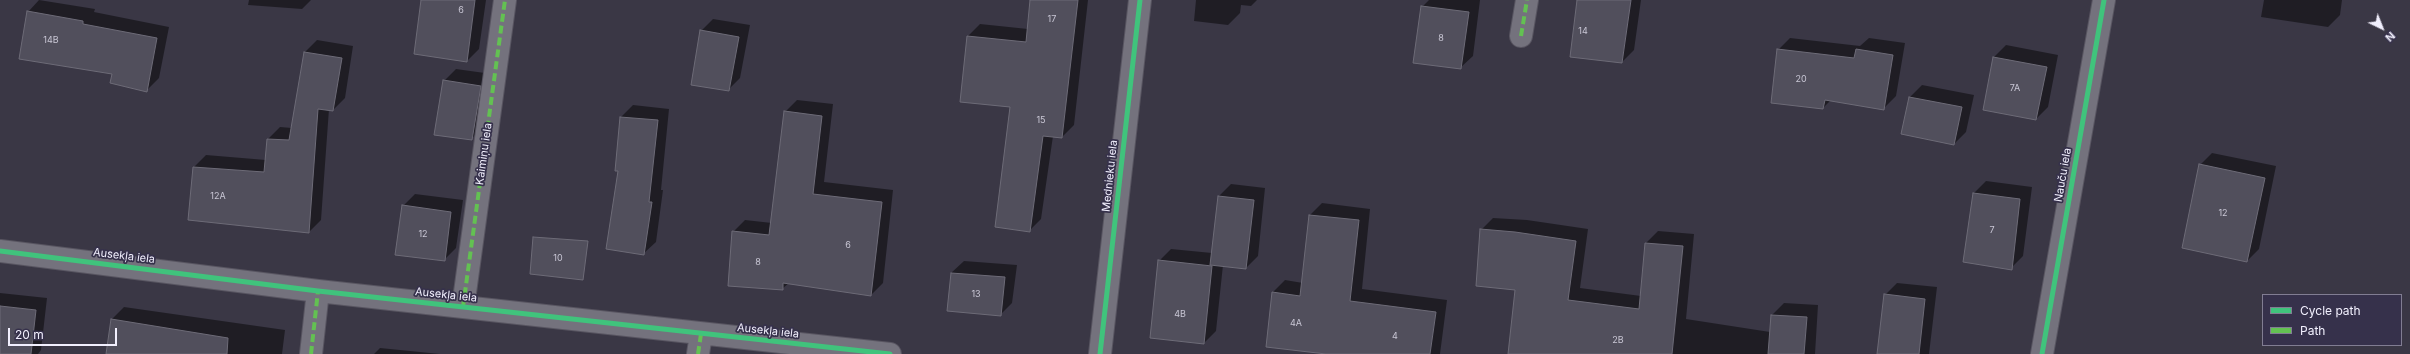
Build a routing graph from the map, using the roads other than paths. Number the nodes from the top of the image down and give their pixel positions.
1 (505, 0) edge
2 (1140, 0) edge
3 (1527, 0) edge
4 (2104, 0) edge
5 (1521, 36) dead end
6 (0, 251) edge
7 (318, 291) junction
8 (463, 307) junction
9 (700, 344) edge
10 (311, 354) edge
11 (890, 354) edge
12 (1100, 354) edge
13 (2042, 354) edge

1 - 8 street, Kaimiņu iela
2 - 12 street, Mednieku iela
3 - 5 street
4 - 13 street, Nauču iela
6 - 7 street, Ausekļa iela
7 - 8 street, Ausekļa iela
7 - 10 street
8 - 9 street, Ausekļa iela
9 - 11 street, Ausekļa iela

